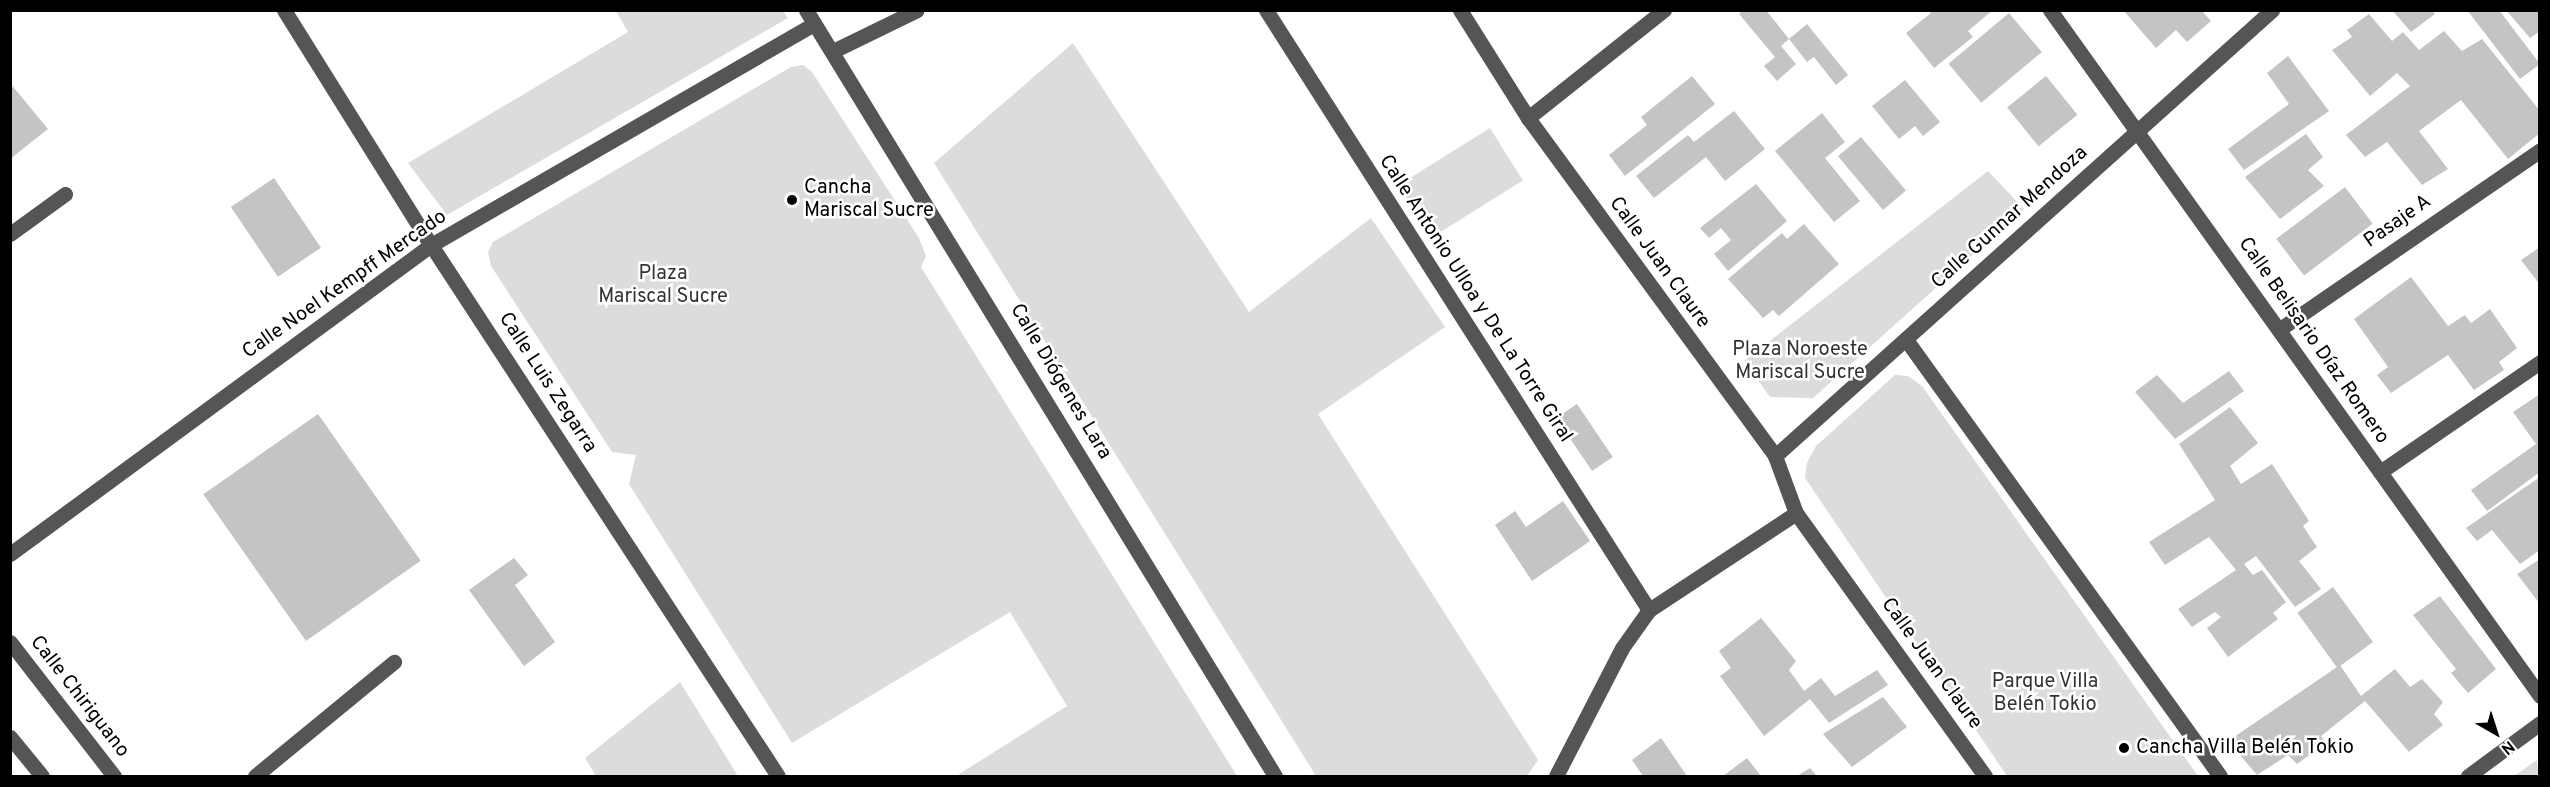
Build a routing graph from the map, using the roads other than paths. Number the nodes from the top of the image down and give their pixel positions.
1 (284, 10) edge
2 (917, 10) edge
3 (1266, 10) edge
4 (1460, 10) edge
5 (1664, 10) edge
6 (2050, 10) edge
7 (2272, 10) edge
8 (810, 17) edge
9 (834, 51) junction
10 (1528, 118) junction
11 (2136, 131) junction
12 (2540, 150) edge
13 (65, 194) dead end
14 (10, 234) edge
15 (431, 245) junction
16 (2280, 329) junction
17 (1907, 341) junction
18 (2540, 362) edge
19 (1775, 456) junction
20 (2380, 472) junction
21 (1796, 513) junction
22 (10, 554) edge
23 (1649, 610) junction
24 (10, 642) edge
25 (394, 662) dead end
26 (2540, 696) edge
27 (2540, 723) edge
28 (10, 737) edge
29 (42, 777) edge
30 (114, 777) edge
31 (255, 777) edge
32 (778, 777) edge
33 (1275, 777) edge
34 (1556, 777) edge
35 (1985, 777) edge
36 (2220, 777) edge
37 (2468, 777) edge

1 - 15 street, Calle Luis Zegarra
2 - 9 street
3 - 23 street, Calle Antonio Ulloa y De La Torre Giral
4 - 10 street, Calle Juan Claure
5 - 10 street
6 - 11 street, Calle Belisario Díaz Romero
7 - 11 street, Calle Gunnar Mendoza
8 - 9 street, Calle Diógenes Lara
8 - 15 street, Calle Noel Kempff Mercado
9 - 33 street, Calle Diógenes Lara
10 - 19 street, Calle Juan Claure
11 - 16 street, Calle Belisario Díaz Romero
11 - 17 street, Calle Gunnar Mendoza
12 - 16 street, Pasaje A
13 - 14 street
15 - 22 street, Calle Noel Kempff Mercado
15 - 32 street, Calle Luis Zegarra
16 - 20 street, Calle Belisario Díaz Romero
17 - 19 street, Calle Gunnar Mendoza
17 - 36 street
18 - 20 street
19 - 21 street, Calle Juan Claure
20 - 26 street, Calle Belisario Díaz Romero
21 - 23 street
21 - 35 street, Calle Juan Claure
23 - 34 street
24 - 30 street, Calle Chiriguano
25 - 31 street
27 - 37 street
28 - 29 street

